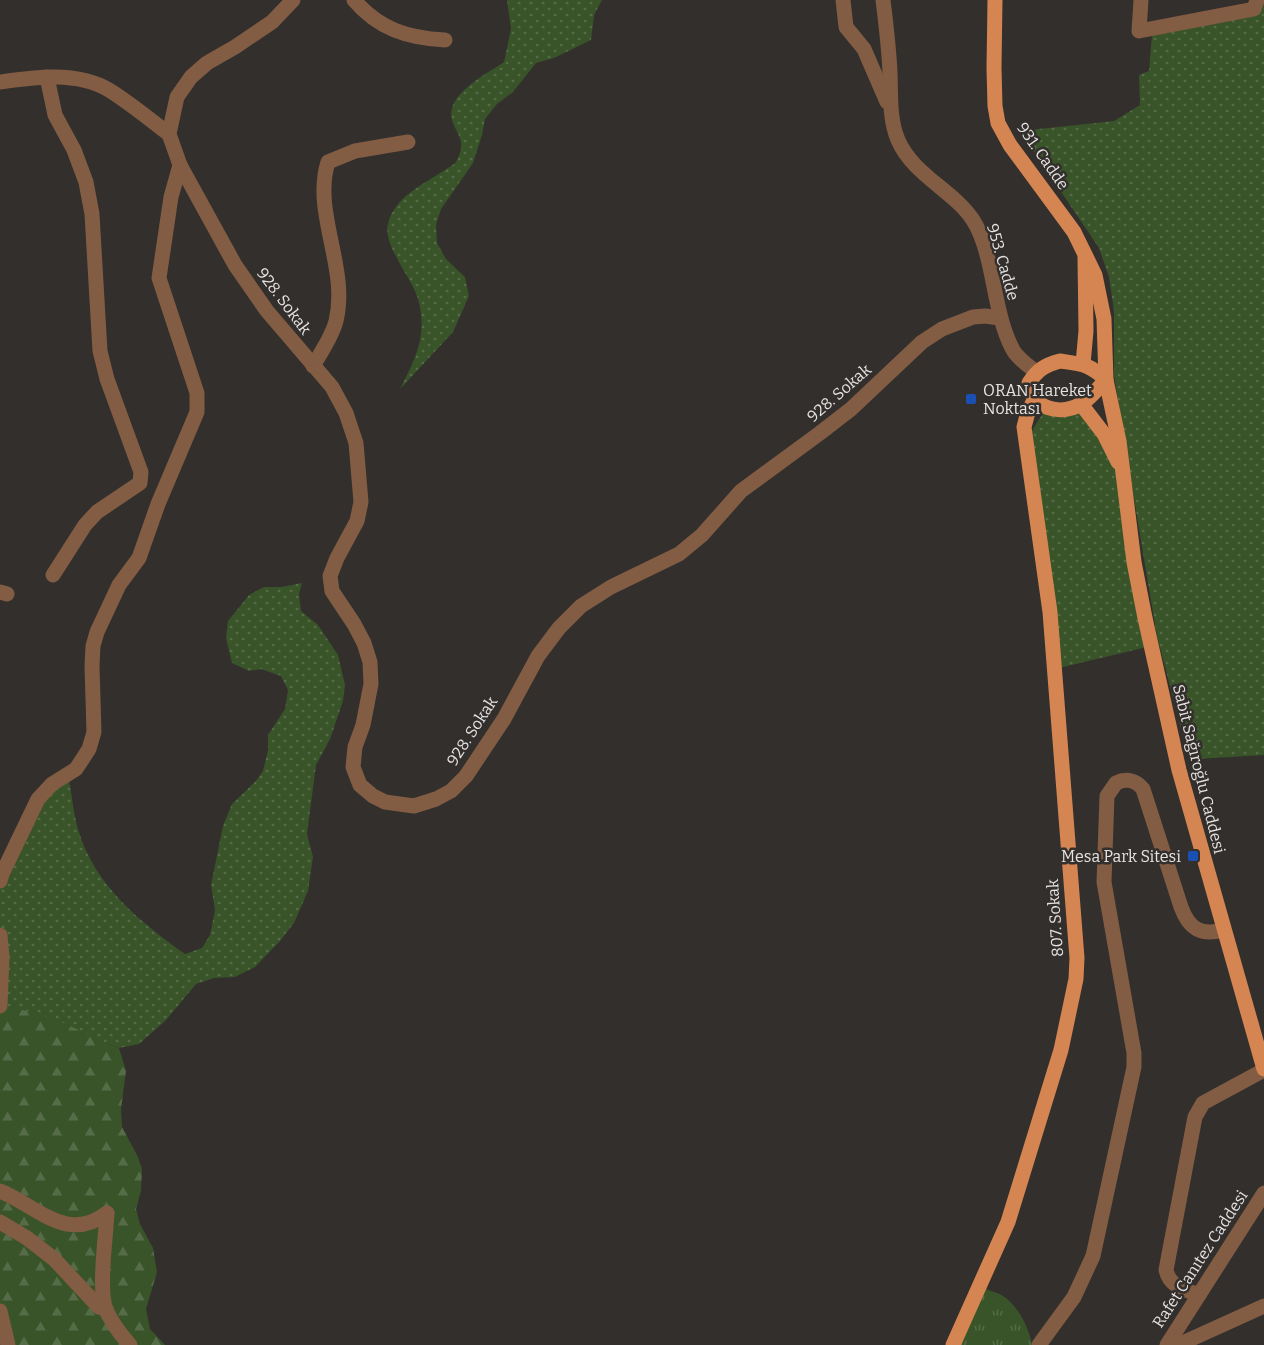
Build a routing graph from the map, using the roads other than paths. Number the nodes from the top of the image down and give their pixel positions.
1 (293, 0) edge
2 (354, 0) edge
3 (843, 0) edge
4 (883, 0) edge
5 (996, 0) edge
6 (1141, 0) edge
7 (1257, 0) edge
8 (445, 40) dead end
9 (47, 77) junction
10 (0, 82) edge
11 (891, 113) junction
12 (169, 134) junction
13 (408, 142) dead end
14 (180, 165) junction
15 (1085, 255) junction
16 (1000, 318) junction
17 (1083, 364) junction
18 (313, 366) junction
19 (1036, 372) junction
20 (1106, 380) junction
21 (1034, 400) junction
22 (1081, 404) junction
23 (1123, 472) junction
24 (140, 483) junction
25 (162, 492) junction
26 (53, 575) dead end
27 (0, 881) edge
28 (1223, 930) junction
29 (0, 935) edge
30 (0, 1006) edge
31 (1264, 1070) edge
32 (0, 1191) edge
33 (1264, 1193) edge
34 (0, 1222) edge
35 (1198, 1295) junction
36 (1264, 1306) edge
37 (106, 1309) junction
38 (0, 1311) edge
39 (9, 1345) edge
40 (130, 1345) edge
41 (953, 1345) edge
42 (1039, 1345) edge
43 (1167, 1345) edge
44 (1178, 1345) edge

1 - 12 street
2 - 8 street
3 - 11 street
4 - 11 street, 953. Cadde
5 - 15 main road, 931. Cadde
6 - 7 street
9 - 10 street
9 - 12 street
9 - 24 street
11 - 16 street, 953. Cadde
12 - 14 street, 928. Sokak
13 - 18 street
14 - 18 street, 928. Sokak
14 - 25 street
15 - 17 main road, 931. Cadde
15 - 20 main road, 931. Cadde
16 - 18 street, 928. Sokak
16 - 19 street, 953. Cadde
17 - 19 main road
17 - 20 main road
19 - 21 main road
20 - 22 main road
20 - 23 main road, Sabit Sağıroğlu Caddesi
21 - 22 main road
21 - 41 main road, 807. Sokak
22 - 23 main road, Sabit Sağıroğlu Caddesi
23 - 28 main road, Sabit Sağıroğlu Caddesi
24 - 25 street
24 - 26 street
25 - 27 street
28 - 31 main road, Sabit Sağıroğlu Caddesi
28 - 42 street
29 - 30 street
31 - 35 street
32 - 37 street
33 - 35 street, Rafet Canıtez Caddesi
34 - 37 street
35 - 43 street, Rafet Canıtez Caddesi
36 - 44 street
37 - 40 street
38 - 39 street

